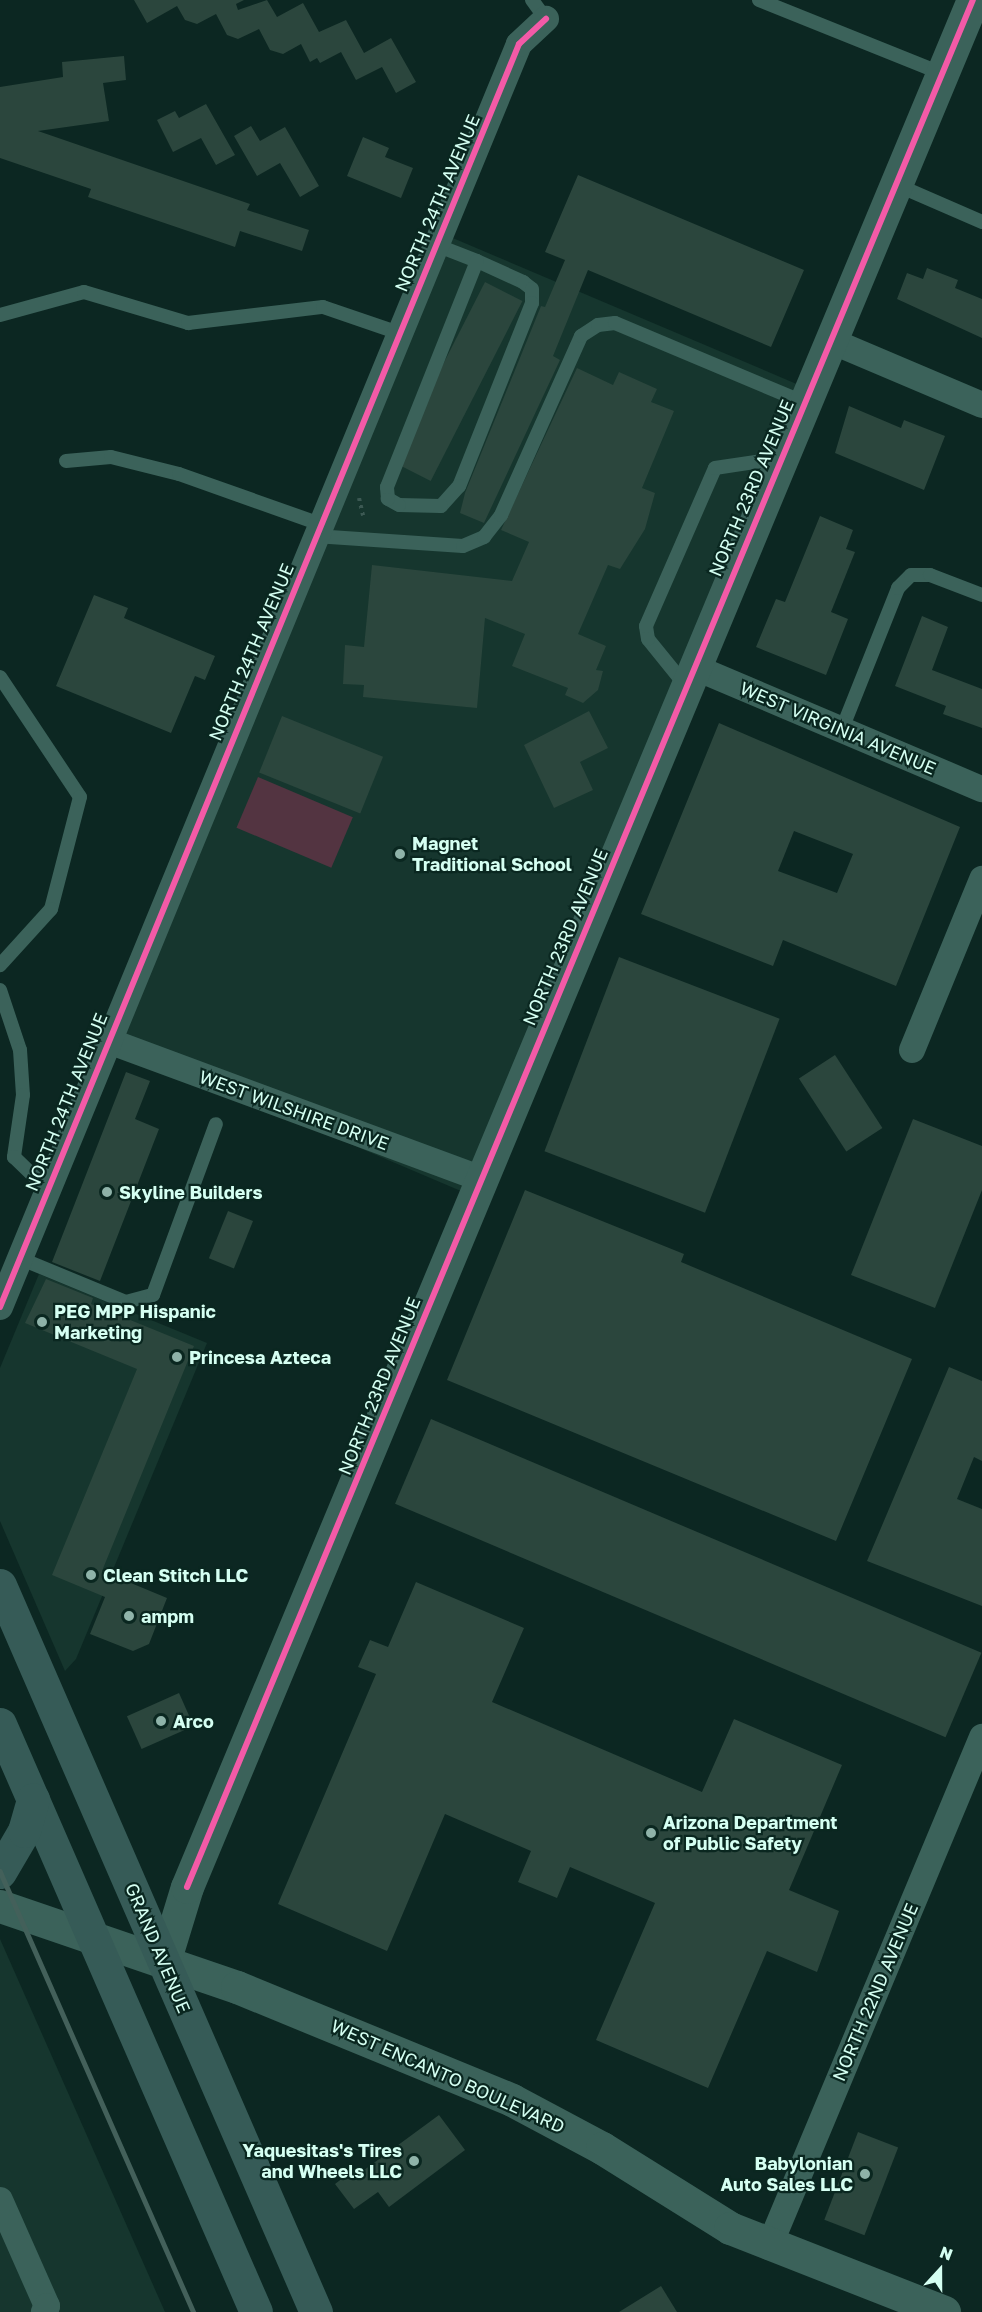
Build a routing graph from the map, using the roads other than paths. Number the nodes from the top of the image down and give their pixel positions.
1 (759, 0) edge
2 (540, 6) edge
3 (974, 14) edge
4 (943, 74) junction
5 (897, 185) junction
6 (982, 222) edge
7 (436, 245) junction
8 (477, 261) junction
9 (0, 315) edge
10 (399, 333) junction
11 (829, 340) junction
12 (804, 402) junction
13 (982, 405) edge
14 (66, 461) dead end
15 (777, 465) junction
16 (318, 530) junction
17 (982, 596) edge
18 (690, 676) junction
19 (0, 677) edge
20 (842, 729) junction
21 (982, 789) edge
22 (982, 879) edge
23 (0, 965) edge
24 (0, 990) edge
25 (106, 1040) junction
26 (912, 1050) dead end
27 (216, 1124) dead end
28 (481, 1179) junction
29 (47, 1190) junction
30 (20, 1258) junction
31 (0, 1307) edge
32 (0, 1585) edge
33 (0, 1724) edge
34 (982, 1737) edge
35 (33, 1799) junction
36 (0, 1872) edge
37 (0, 1906) edge
38 (97, 1940) junction
39 (164, 1962) junction
40 (0, 2200) edge
41 (769, 2247) junction
42 (44, 2312) edge
43 (256, 2312) edge
44 (316, 2312) edge
45 (944, 2312) edge

1 - 4 lane
2 - 7 street, NORTH 24TH AVENUE
3 - 4 street, NORTH 23RD AVENUE
4 - 5 street, NORTH 23RD AVENUE
5 - 6 lane
5 - 11 street, NORTH 23RD AVENUE
7 - 8 lane
7 - 10 street, NORTH 24TH AVENUE
8 - 8 lane
9 - 10 lane
10 - 16 street, NORTH 24TH AVENUE
11 - 12 street, NORTH 23RD AVENUE
11 - 13 street
12 - 15 street, NORTH 23RD AVENUE
12 - 16 lane
14 - 16 lane
15 - 18 street, NORTH 23RD AVENUE
15 - 18 lane
16 - 25 street, NORTH 24TH AVENUE
17 - 20 lane
18 - 20 street, WEST VIRGINIA AVENUE
18 - 28 street, NORTH 23RD AVENUE
19 - 23 lane
20 - 21 street, WEST VIRGINIA AVENUE
22 - 26 street
24 - 29 lane
25 - 28 street, WEST WILSHIRE DRIVE
25 - 29 street, NORTH 24TH AVENUE
27 - 30 lane
28 - 39 street, NORTH 23RD AVENUE
29 - 30 street, NORTH 24TH AVENUE
30 - 31 street, NORTH 24TH AVENUE
32 - 39 main road, GRAND AVENUE
33 - 35 main road
34 - 41 street, NORTH 22ND AVENUE
35 - 36 main road
35 - 38 main road
37 - 38 street, WEST ENCANTO BOULEVARD
38 - 39 street, WEST ENCANTO BOULEVARD
38 - 43 main road
39 - 41 street, WEST ENCANTO BOULEVARD
39 - 44 main road, GRAND AVENUE
40 - 42 street
41 - 45 street, WEST ENCANTO BOULEVARD

